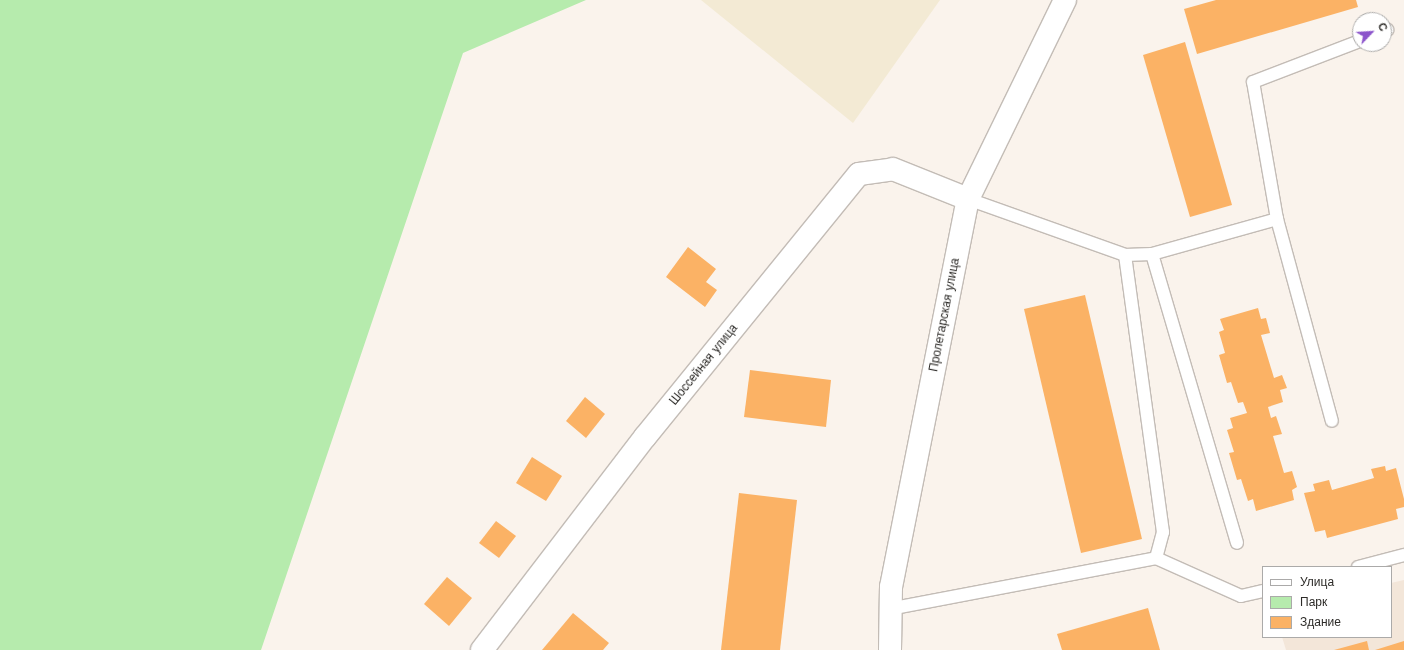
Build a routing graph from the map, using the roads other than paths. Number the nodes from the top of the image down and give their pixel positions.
1 (1065, 0) edge
2 (1352, 44) edge
3 (968, 198) junction
4 (1277, 219) junction
5 (1152, 254) junction
6 (1126, 255) junction
7 (1332, 421) dead end
8 (1237, 543) dead end
9 (1404, 556) edge
10 (1156, 558) junction
11 (1362, 566) edge
12 (1262, 591) edge
13 (889, 609) junction
14 (482, 650) edge
15 (890, 650) edge

1 - 3 street, Пролетарская улица
2 - 4 lane
3 - 6 lane
3 - 13 street, Пролетарская улица
3 - 14 street, Шоссейная улица
4 - 5 lane
4 - 7 lane
5 - 6 lane
5 - 8 lane
6 - 10 lane
9 - 11 lane
10 - 12 lane
10 - 13 lane
13 - 15 street, Пролетарская улица

